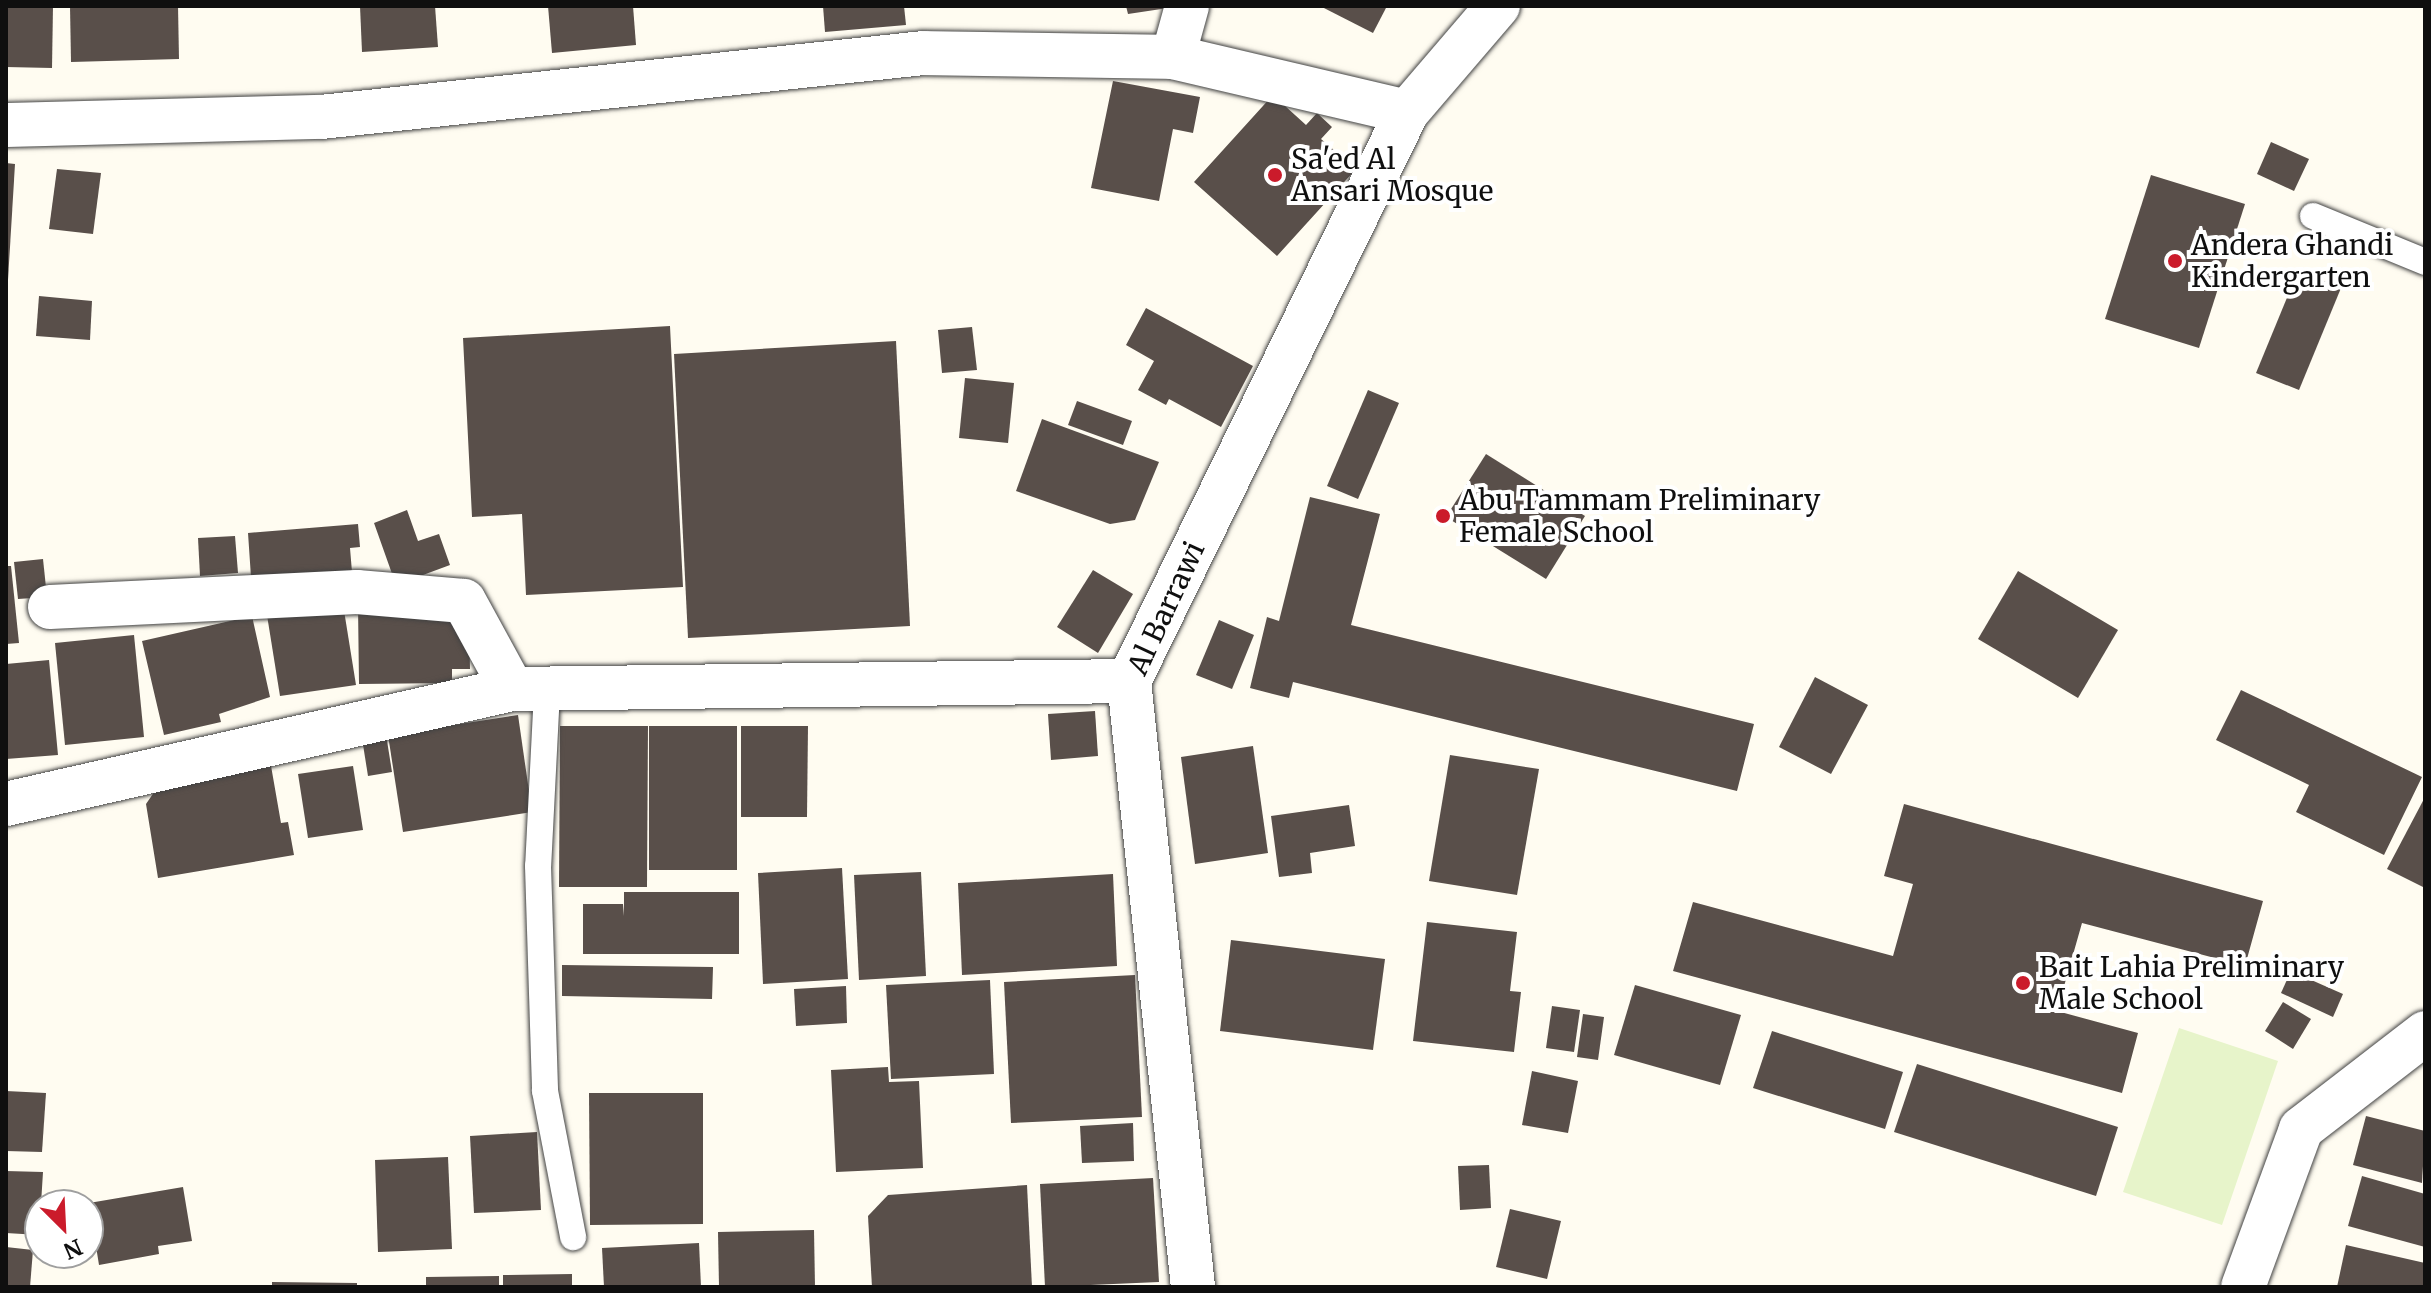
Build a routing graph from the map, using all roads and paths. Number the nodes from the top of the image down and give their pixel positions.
1 (1187, 6) edge
2 (1498, 6) edge
3 (1173, 57) junction
4 (1407, 112) junction
5 (6, 125) edge
6 (2313, 216) dead end
7 (2425, 262) edge
8 (50, 607) dead end
9 (1129, 681) junction
10 (530, 690) junction
11 (6, 804) edge
12 (2425, 1033) edge
13 (573, 1237) dead end
14 (1193, 1287) edge
15 (2243, 1287) edge

1 - 3 street
2 - 4 street, Al Barrawi
3 - 4 street
3 - 5 street
4 - 9 street, Al Barrawi
6 - 7 lane
8 - 10 street
9 - 10 street
9 - 14 street, Al Barrawi
10 - 11 street
10 - 13 lane
12 - 15 street

